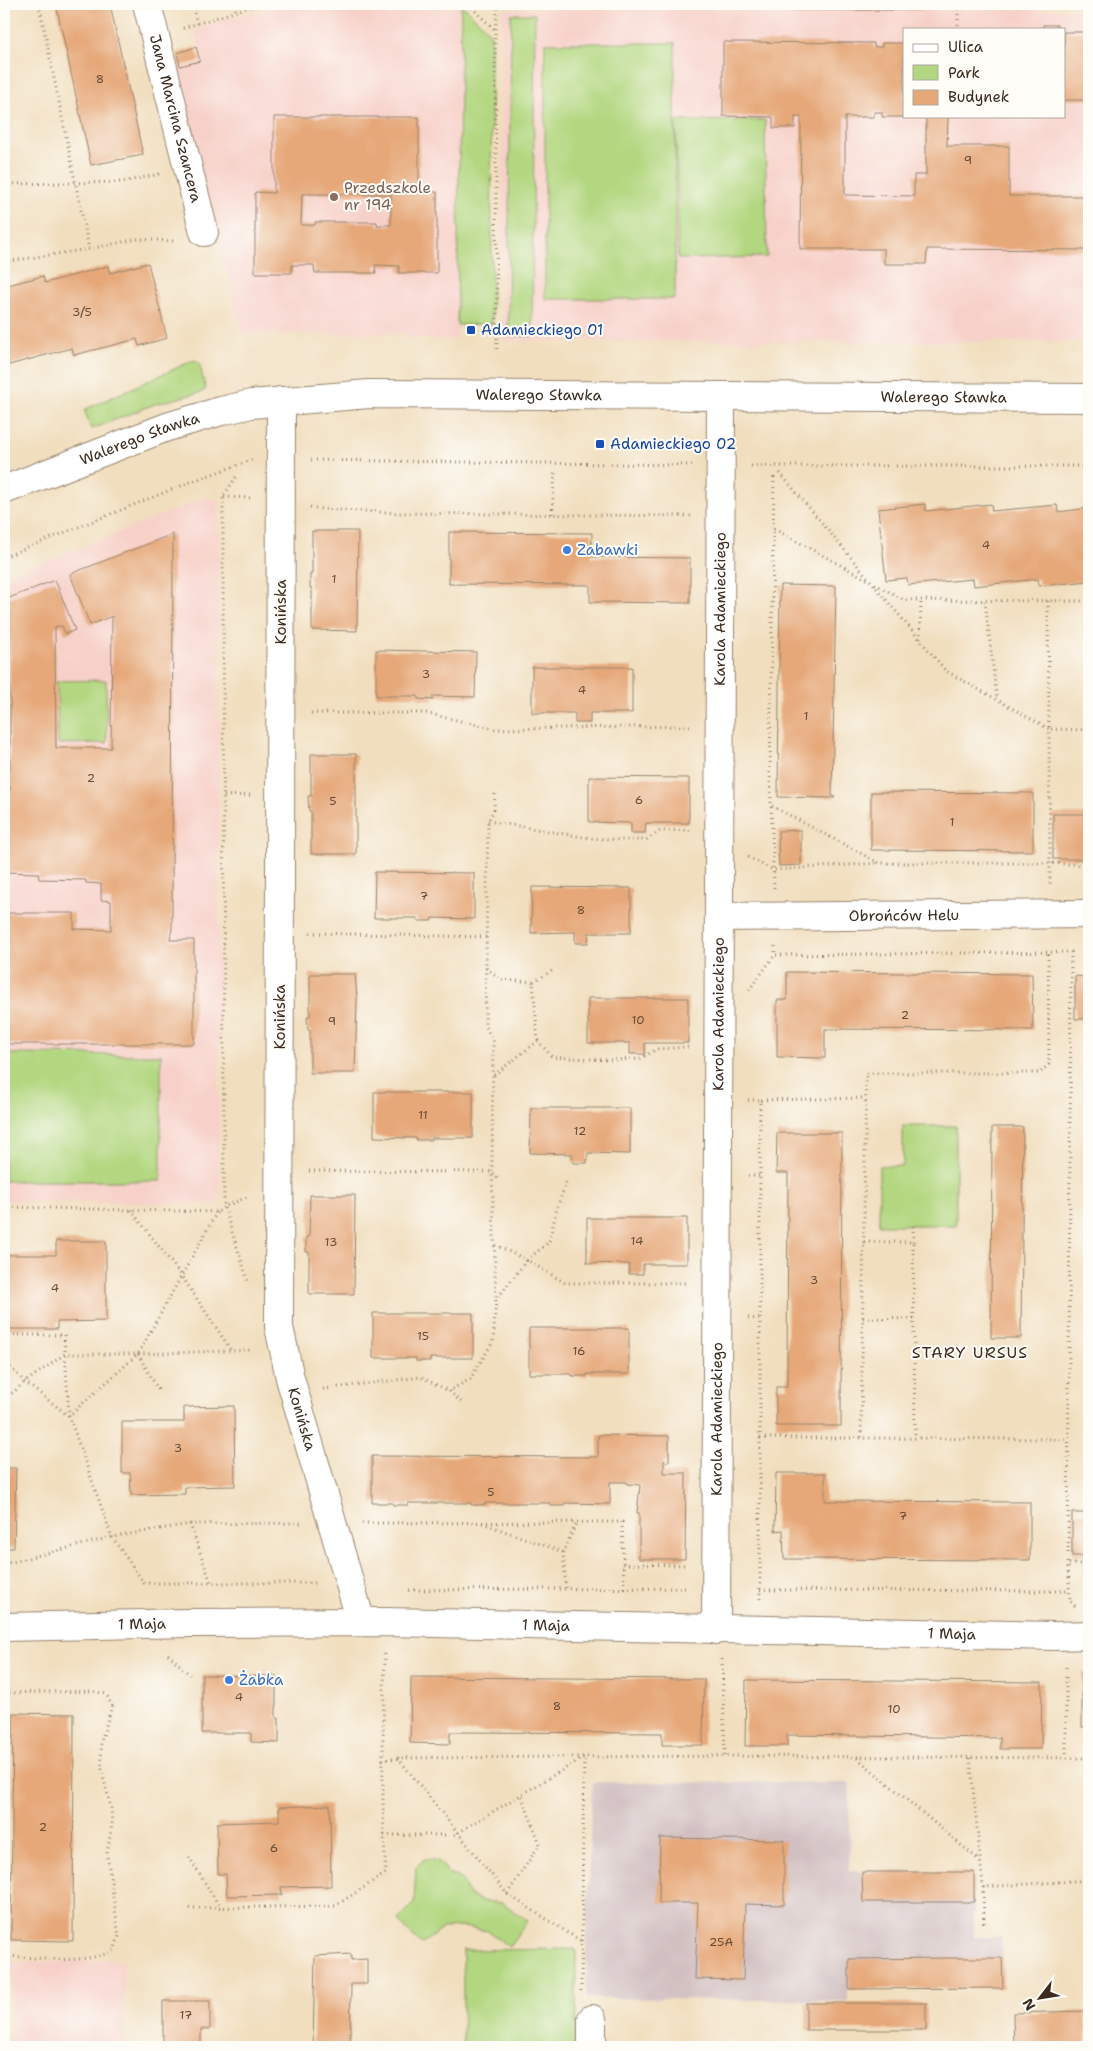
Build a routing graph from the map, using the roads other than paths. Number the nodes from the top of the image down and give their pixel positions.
1 (147, 4) edge
2 (204, 232) dead end
3 (721, 396) junction
4 (1089, 398) edge
5 (281, 401) junction
6 (4, 490) edge
7 (1089, 914) edge
8 (719, 916) junction
9 (373, 1622) junction
10 (4, 1627) edge
11 (1079, 1627) edge
12 (719, 1640) junction
13 (592, 2019) road end
14 (592, 2047) edge

1 - 2 street, Jana Marcina Szancera
3 - 4 street, Walerego Sławka
3 - 5 street, Walerego Sławka
3 - 8 street, Karola Adamieckiego
5 - 6 street, Walerego Sławka
5 - 9 street, Konińska
7 - 8 street, Obrońców Helu
8 - 12 street, Karola Adamieckiego
9 - 10 street, 1 Maja
9 - 12 street, 1 Maja
11 - 12 street, 1 Maja
13 - 14 street

